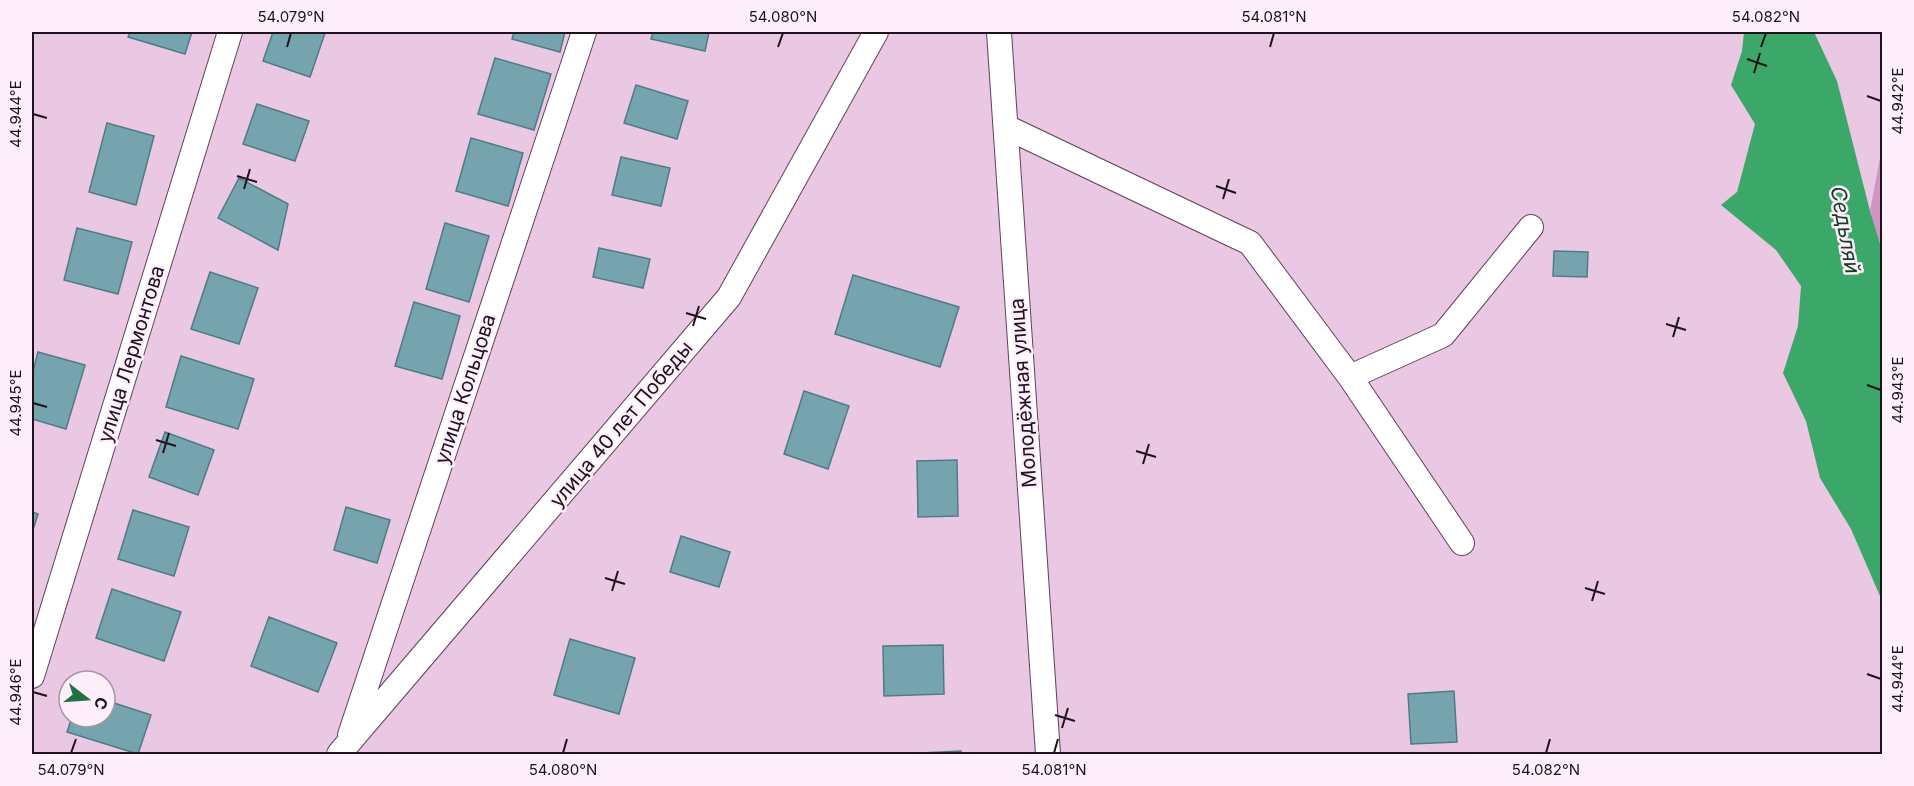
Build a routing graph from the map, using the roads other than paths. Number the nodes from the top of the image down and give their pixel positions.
1 (230, 32) edge
2 (584, 32) edge
3 (876, 32) edge
4 (999, 32) edge
5 (1006, 127) junction
6 (1531, 227) dead end
7 (1350, 377) junction
8 (1462, 543) dead end
9 (32, 676) edge
10 (343, 751) edge
11 (1048, 754) edge

1 - 9 street, улица Лермонтова
2 - 10 street, улица Кольцова
3 - 10 street, улица 40 лет Победы
4 - 5 street, Молодёжная улица
5 - 7 street
5 - 11 street, Молодёжная улица
6 - 7 street
7 - 8 street

